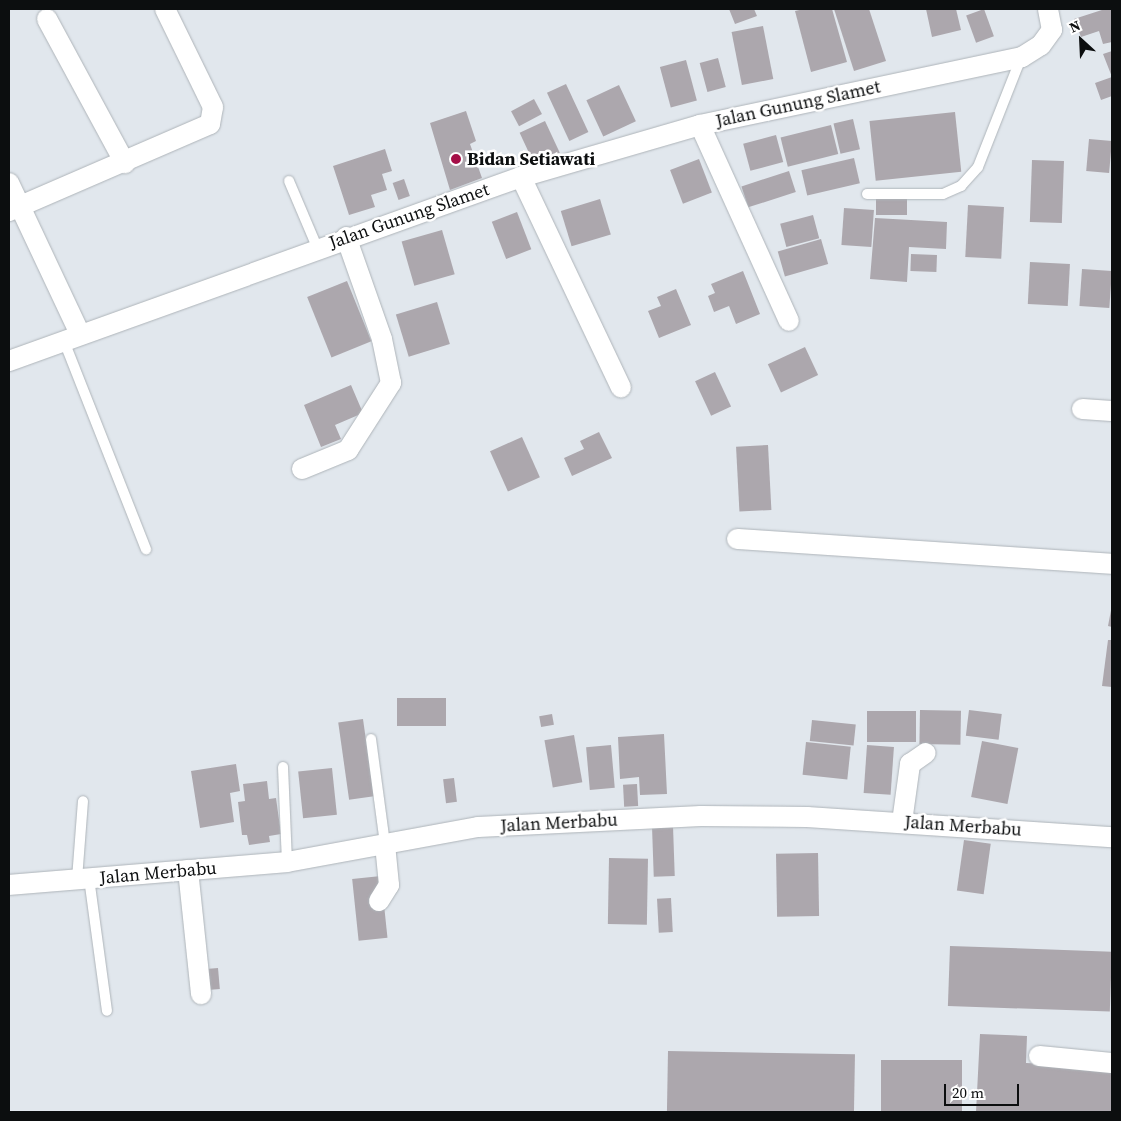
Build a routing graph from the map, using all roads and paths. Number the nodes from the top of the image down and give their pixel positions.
1 (165, 9) edge
2 (1048, 9) edge
3 (47, 19) dead end
4 (1022, 57) junction
5 (700, 125) junction
6 (125, 163) junction
7 (521, 177) junction
8 (290, 180) dead end
9 (9, 183) edge
10 (867, 194) dead end
11 (15, 208) edge
12 (346, 237) junction
13 (317, 248) junction
14 (788, 321) dead end
15 (72, 338) junction
16 (9, 361) edge
17 (620, 388) dead end
18 (1082, 409) dead end
19 (1112, 411) edge
20 (302, 469) dead end
21 (737, 539) dead end
22 (146, 549) dead end
23 (1112, 564) edge
24 (371, 739) dead end
25 (926, 753) dead end
26 (283, 767) dead end
27 (83, 801) dead end
28 (902, 822) junction
29 (1112, 837) edge
30 (385, 844) junction
31 (287, 862) junction
32 (188, 870) junction
33 (83, 879) junction
34 (9, 885) edge
35 (379, 901) dead end
36 (201, 994) dead end
37 (107, 1011) dead end
38 (1039, 1056) dead end
39 (1112, 1063) edge

1 - 6 street
2 - 4 street, Jalan Gunung Slamet
3 - 6 street
4 - 5 street, Jalan Gunung Slamet
4 - 10 lane
5 - 7 street, Jalan Gunung Slamet
5 - 14 street
6 - 11 street
7 - 12 street, Jalan Gunung Slamet
7 - 17 street
8 - 13 lane
9 - 11 street
11 - 15 street
12 - 13 street, Jalan Gunung Slamet
12 - 20 street
13 - 15 street, Jalan Gunung Slamet
15 - 16 street, Jalan Gunung Slamet
15 - 22 lane
18 - 19 street
21 - 23 street
24 - 30 lane
25 - 28 street
26 - 31 lane
27 - 33 lane
28 - 29 street, Jalan Merbabu
28 - 30 street, Jalan Merbabu
30 - 31 street, Jalan Merbabu
30 - 35 street
31 - 32 street, Jalan Merbabu
32 - 33 street, Jalan Merbabu
32 - 36 street
33 - 34 street, Jalan Merbabu
33 - 37 lane
38 - 39 street

